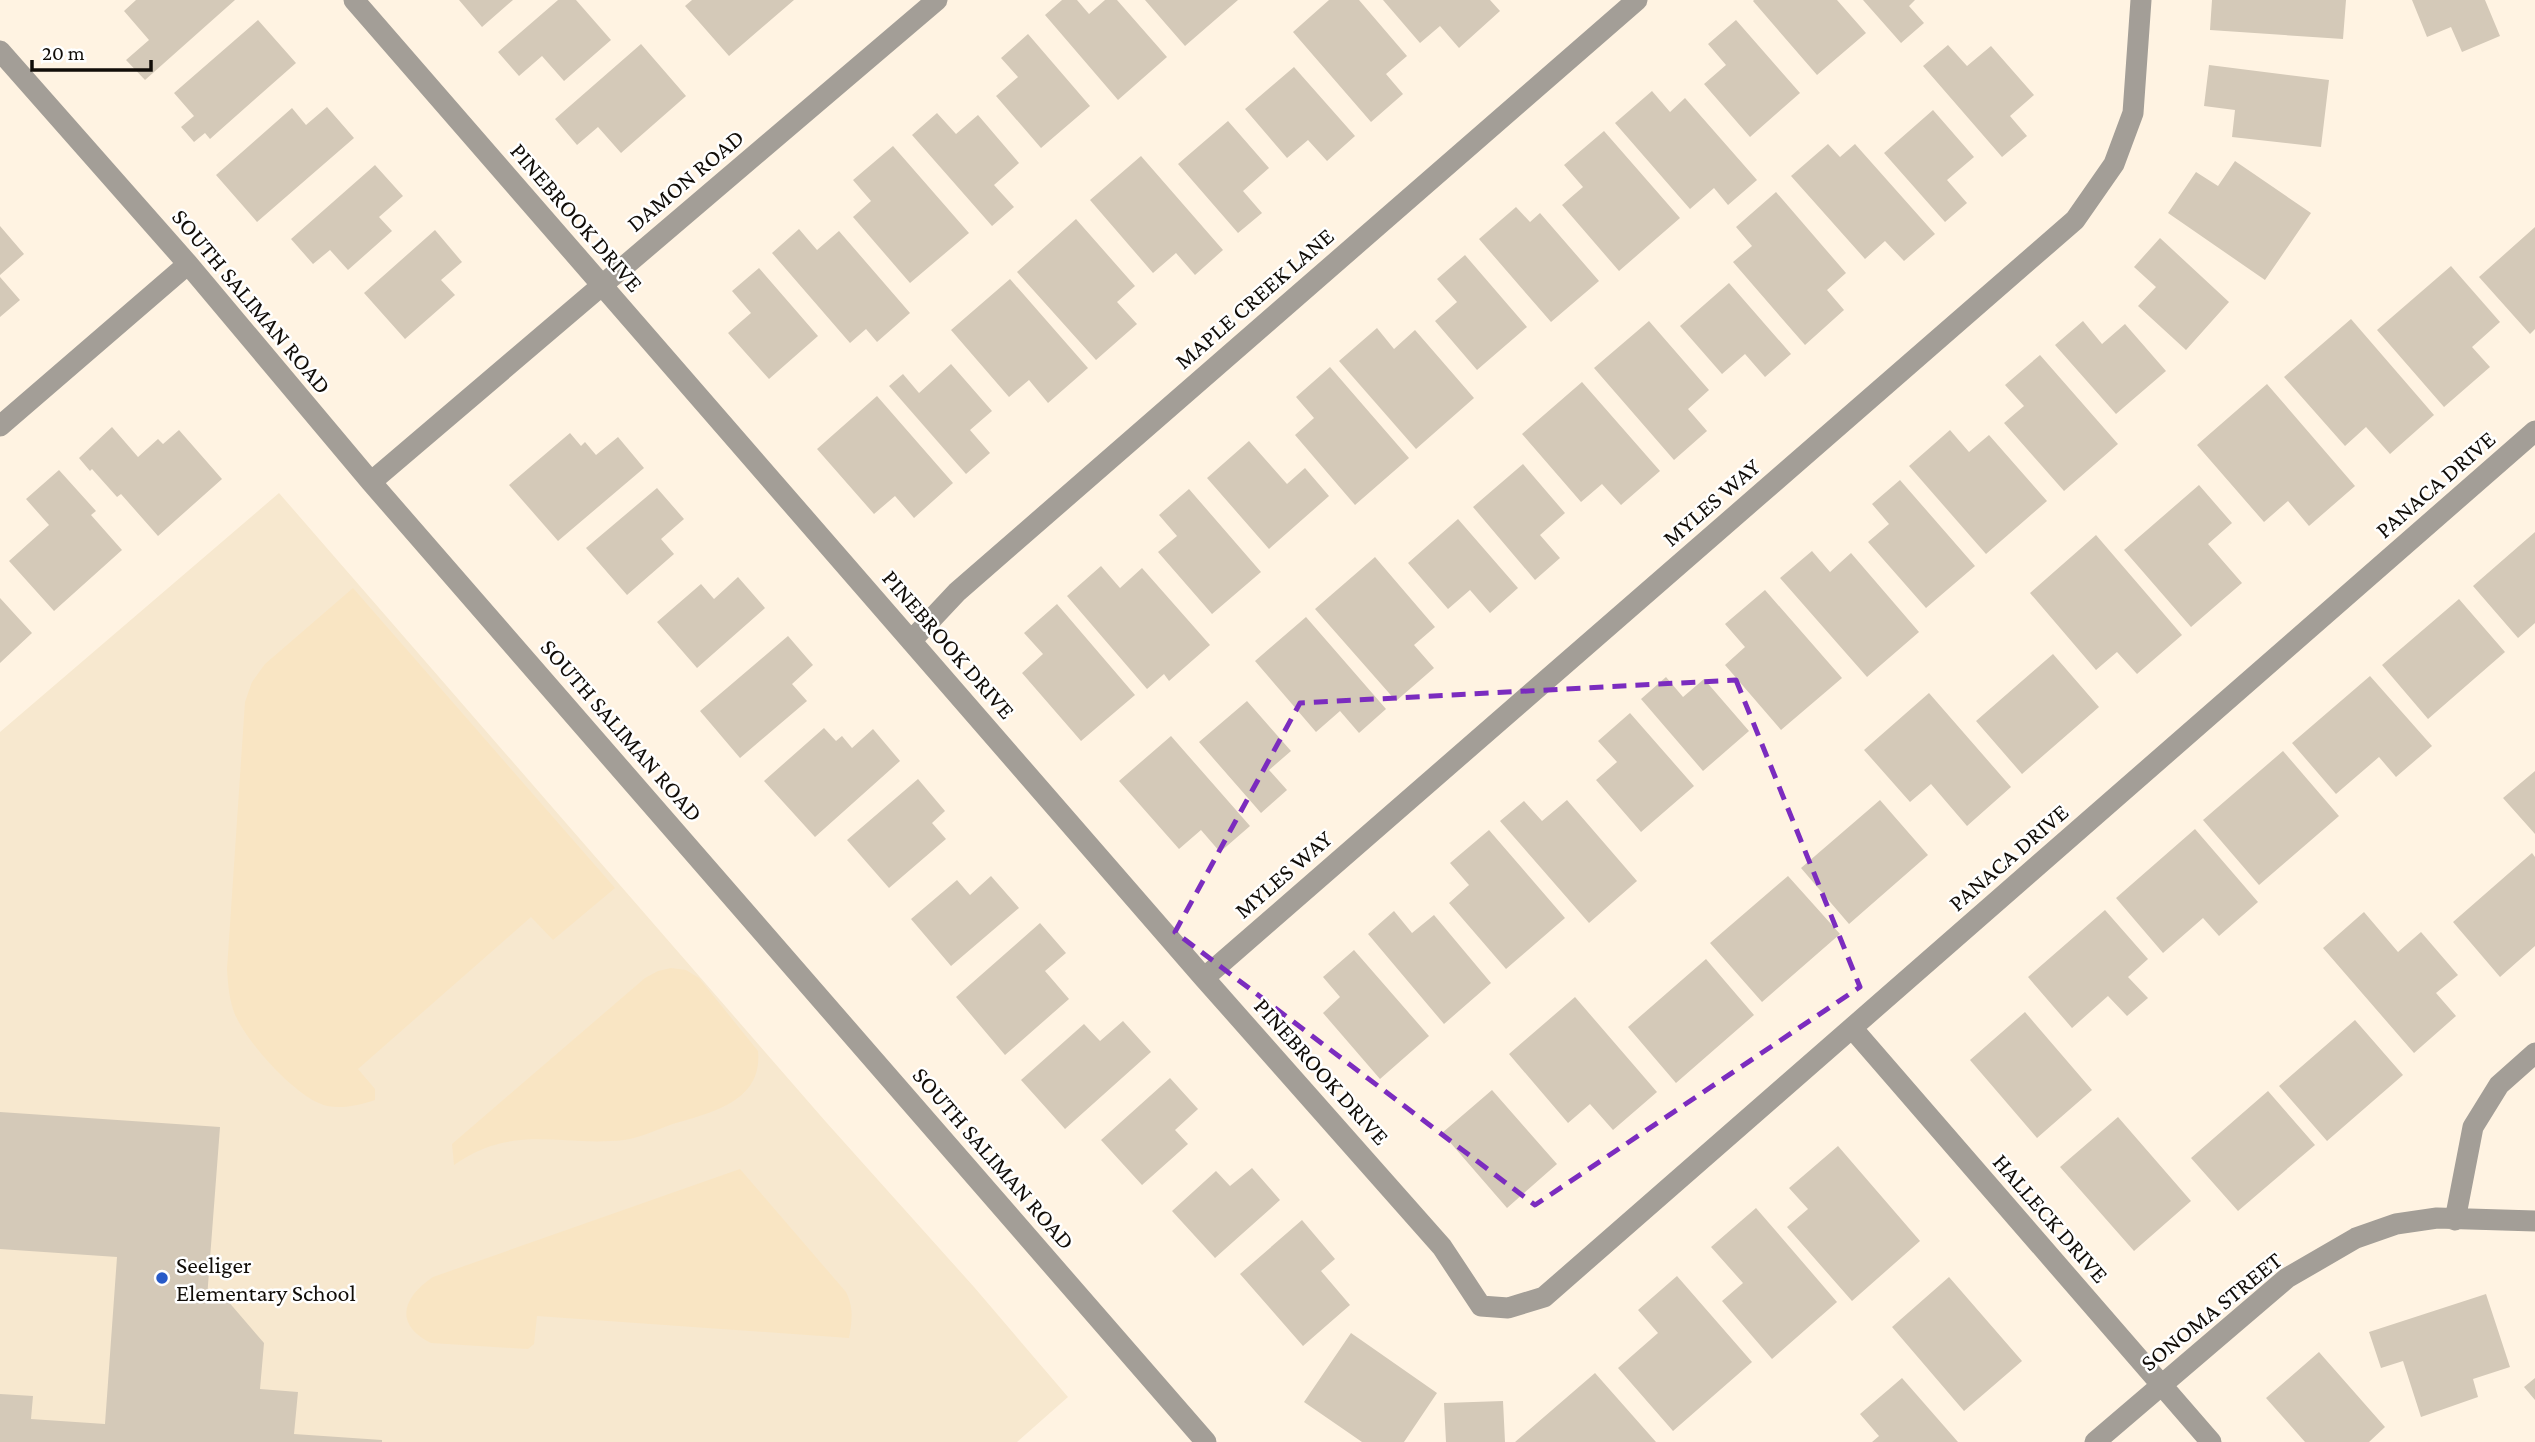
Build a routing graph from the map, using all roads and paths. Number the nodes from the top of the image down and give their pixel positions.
1 (354, 0) edge
2 (937, 0) edge
3 (1637, 0) edge
4 (2141, 0) edge
5 (0, 51) edge
6 (188, 264) junction
7 (602, 285) junction
8 (0, 426) edge
9 (2535, 431) edge
10 (371, 482) junction
11 (911, 641) junction
12 (1204, 978) junction
13 (1852, 1028) junction
14 (2535, 1053) edge
15 (2455, 1220) junction
16 (2535, 1221) edge
17 (1508, 1308) joint
18 (2161, 1385) junction
19 (1206, 1442) edge
20 (2095, 1442) edge
21 (2211, 1442) edge

1 - 7 street, PINEBROOK DRIVE
2 - 7 street, DAMON ROAD
3 - 11 street, MAPLE CREEK LANE
4 - 12 street, MYLES WAY
5 - 6 street, SOUTH SALIMAN ROAD
6 - 8 street
6 - 10 street, SOUTH SALIMAN ROAD
7 - 10 street, DAMON ROAD
7 - 11 street, PINEBROOK DRIVE
9 - 13 street, PANACA DRIVE
10 - 19 street, SOUTH SALIMAN ROAD
11 - 12 street, PINEBROOK DRIVE
12 - 17 street, PINEBROOK DRIVE
13 - 17 street, PANACA DRIVE
13 - 18 street, HALLECK DRIVE
14 - 15 street
15 - 16 street, SONOMA STREET
15 - 18 street, SONOMA STREET
18 - 20 street, SONOMA STREET
18 - 21 street, HALLECK DRIVE

